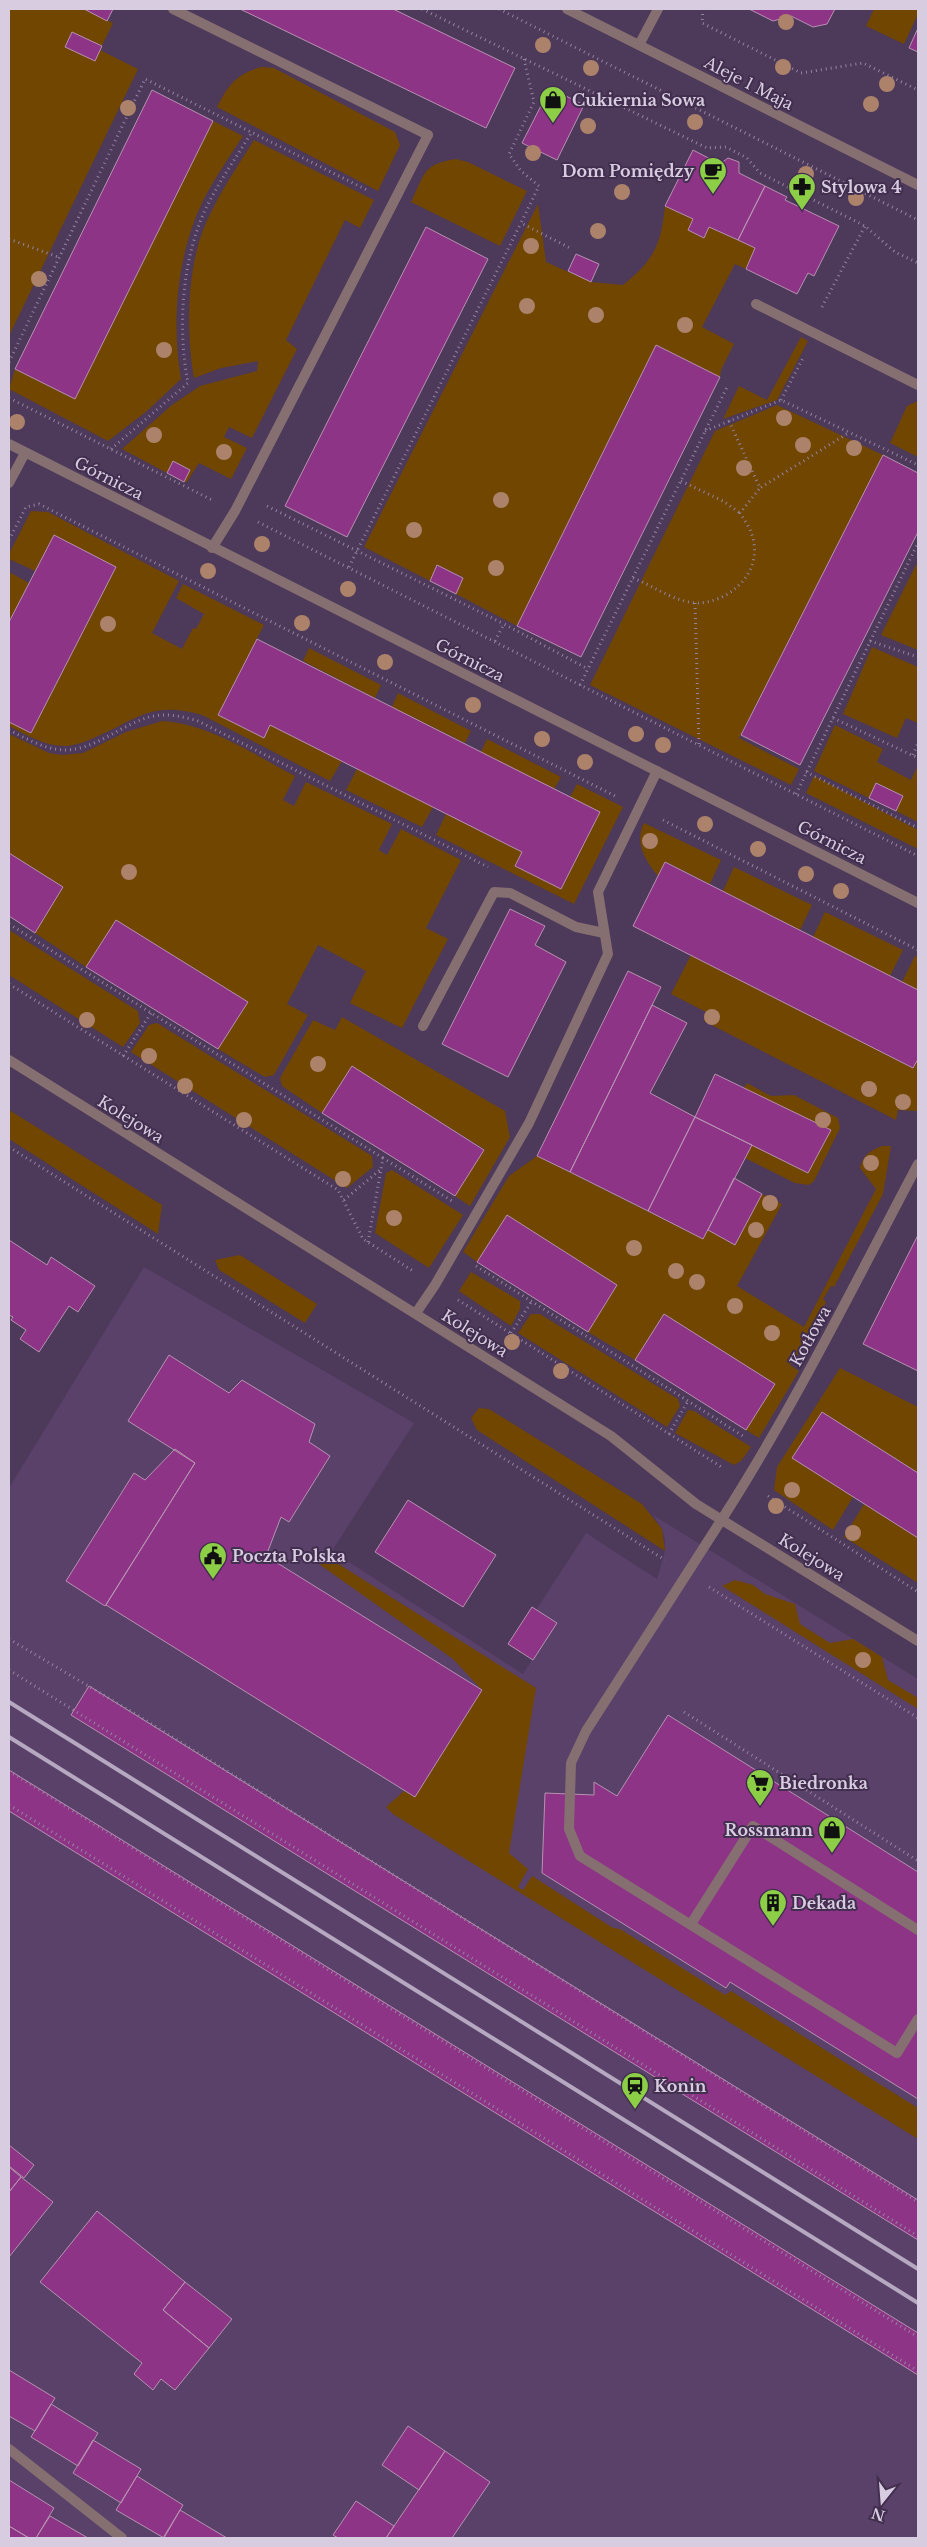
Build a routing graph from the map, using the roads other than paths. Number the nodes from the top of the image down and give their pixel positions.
1 (173, 9) edge
2 (567, 9) edge
3 (658, 9) edge
4 (639, 45) junction
5 (918, 185) edge
6 (756, 304) dead end
7 (918, 385) edge
8 (9, 444) edge
9 (25, 453) junction
10 (9, 483) edge
11 (212, 548) junction
12 (656, 771) junction
13 (918, 903) edge
14 (604, 933) junction
15 (423, 1026) dead end
16 (9, 1060) edge
17 (918, 1164) edge
18 (416, 1313) junction
19 (722, 1519) junction
20 (918, 1641) edge
21 (691, 1924) junction
22 (918, 1930) edge
23 (918, 2019) edge
24 (9, 2449) edge
25 (122, 2538) edge

1 - 11 street
2 - 4 street, Aleje 1 Maja
3 - 4 street
4 - 5 street, Aleje 1 Maja
6 - 7 street
8 - 9 street, Górnicza
9 - 10 street
9 - 11 street, Górnicza
11 - 12 street, Górnicza
12 - 13 street, Górnicza
12 - 14 street
14 - 15 street
14 - 18 street
16 - 18 street, Kolejowa
17 - 19 street, Kotłowa
18 - 19 street, Kolejowa
19 - 20 street, Kolejowa
19 - 21 street, Kotłowa
21 - 22 street
21 - 23 street, Kotłowa
24 - 25 street

